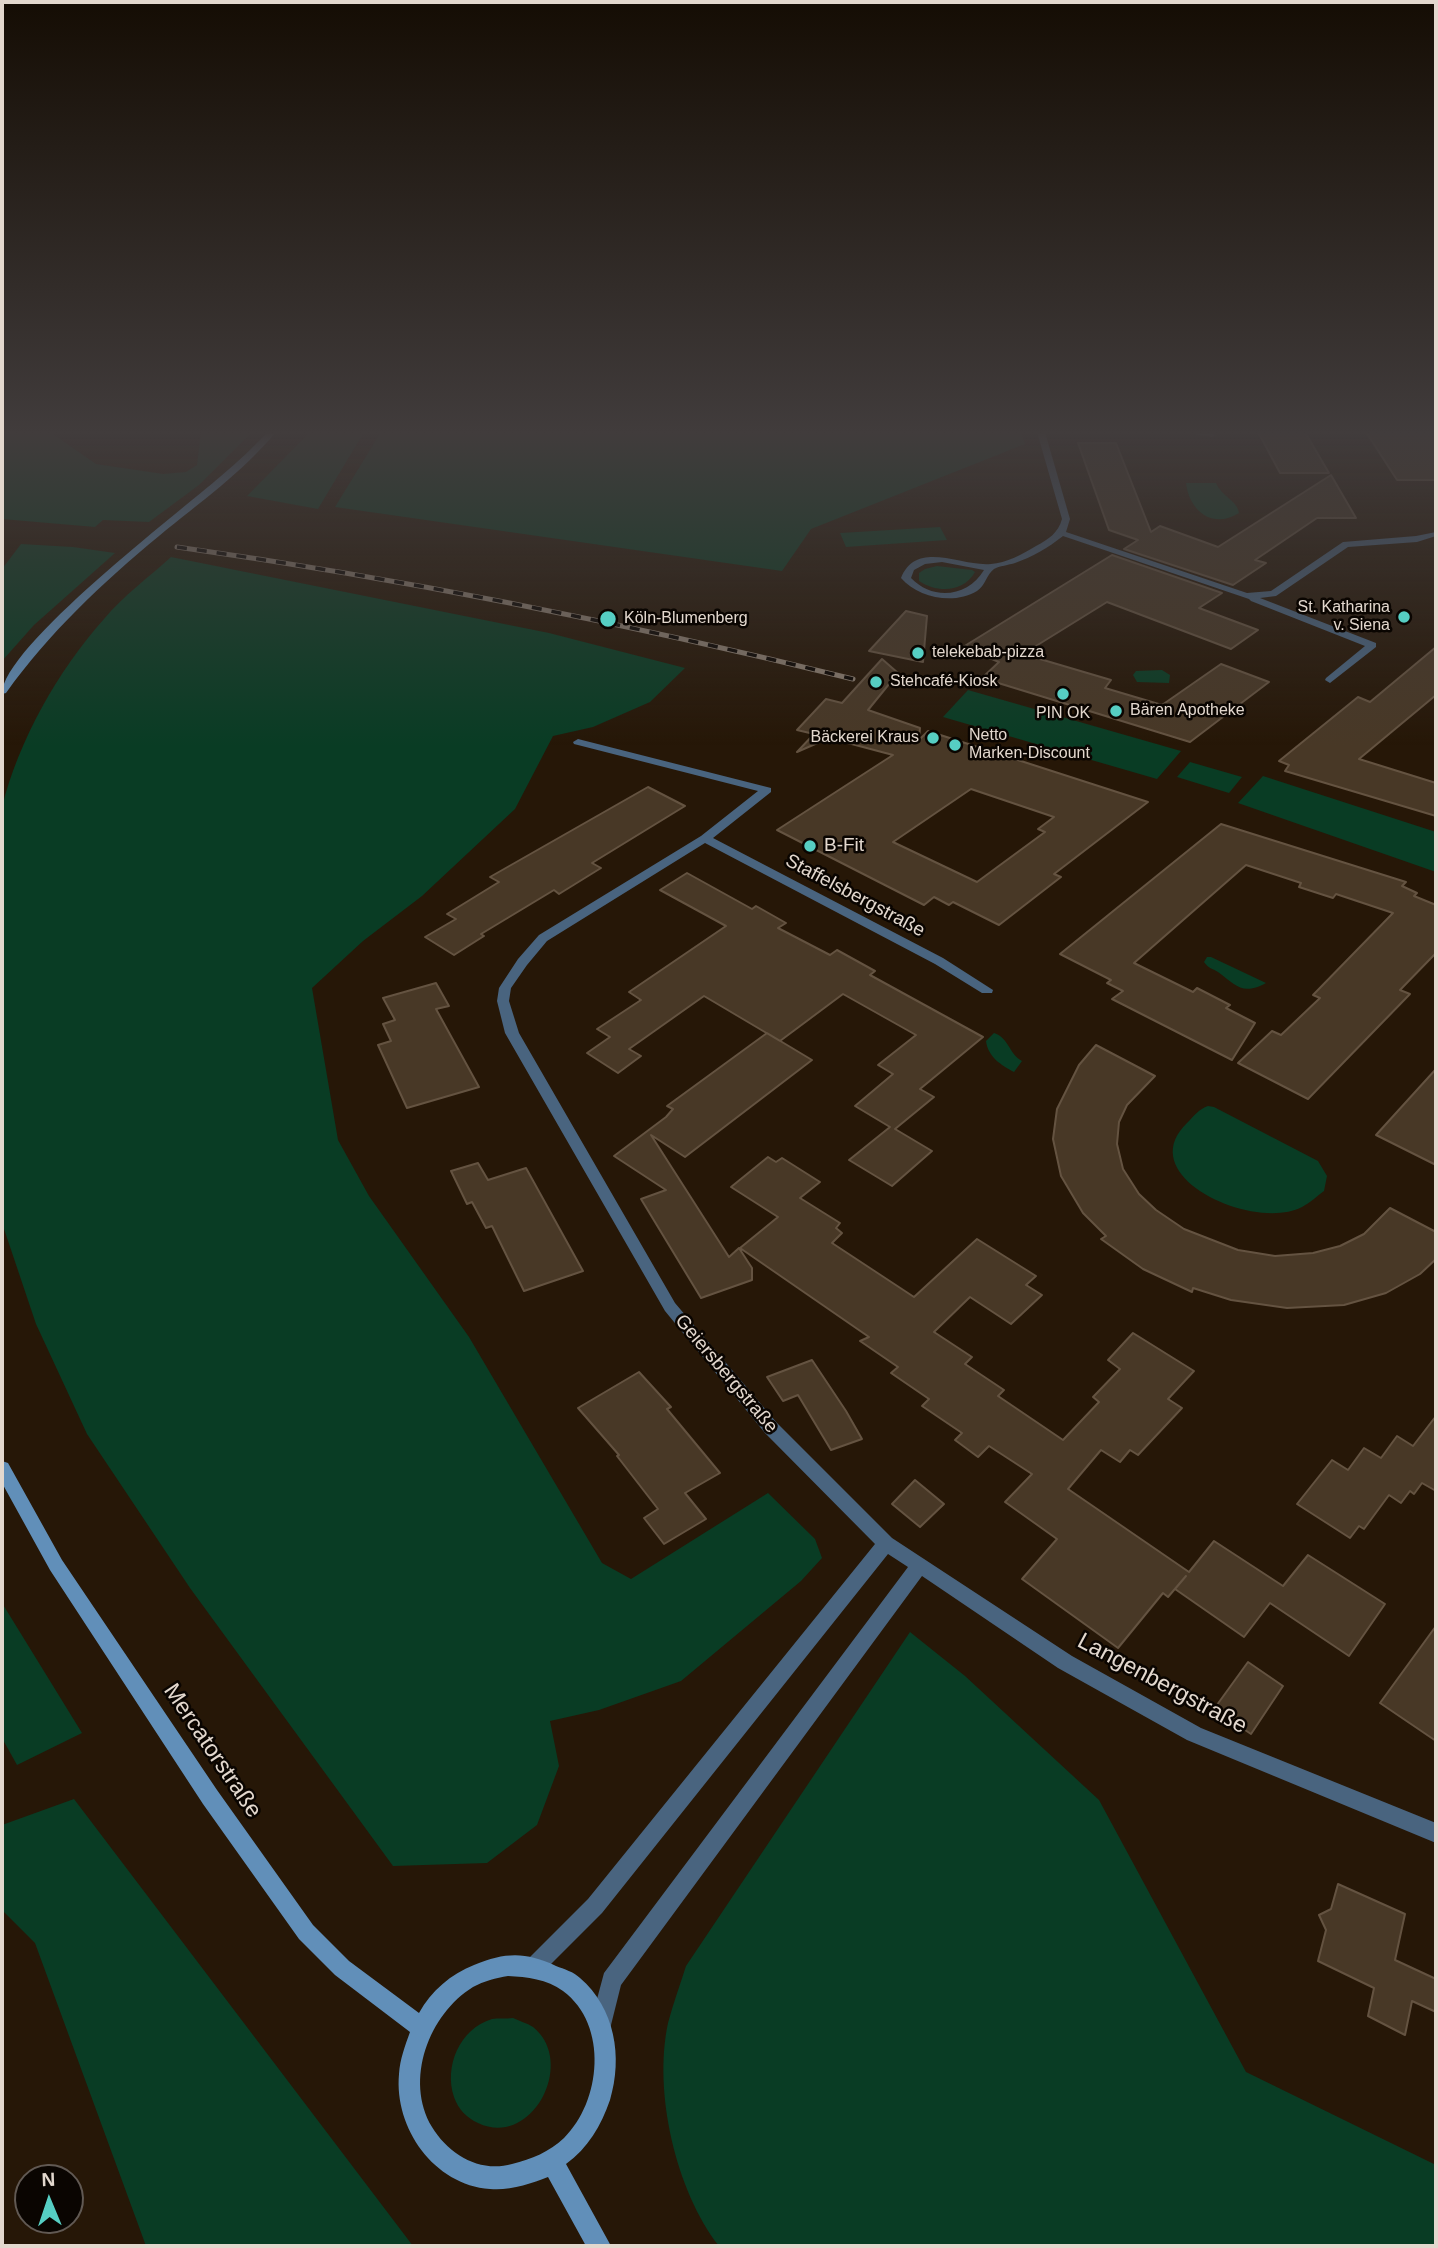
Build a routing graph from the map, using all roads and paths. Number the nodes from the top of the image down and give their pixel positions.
1 (154, 537) edge
2 (1056, 537) edge
3 (1073, 537) edge
4 (1424, 537) edge
5 (990, 567) junction
6 (1246, 596) junction
7 (1330, 680) dead end
8 (2, 691) edge
9 (578, 742) dead end
10 (705, 838) junction
11 (986, 990) dead end
12 (2, 1468) edge
13 (886, 1542) junction
14 (919, 1566) junction
15 (1436, 1833) edge
16 (534, 1967) junction
17 (601, 2025) junction
18 (422, 2028) junction
19 (553, 2164) junction
20 (599, 2246) edge

1 - 8 main road
2 - 5 street
3 - 6 street
4 - 6 street
5 - 5 street
6 - 7 street
9 - 10 street, Geiersbergstraße
10 - 11 street, Staffelsbergstraße
10 - 13 street, Geiersbergstraße
12 - 18 main road, Mercatorstraße
13 - 14 street, Geiersbergstraße
13 - 16 street
14 - 15 street, Langenbergstraße
14 - 17 street
16 - 17 main road
16 - 18 main road
17 - 19 main road
18 - 19 main road
19 - 20 main road

